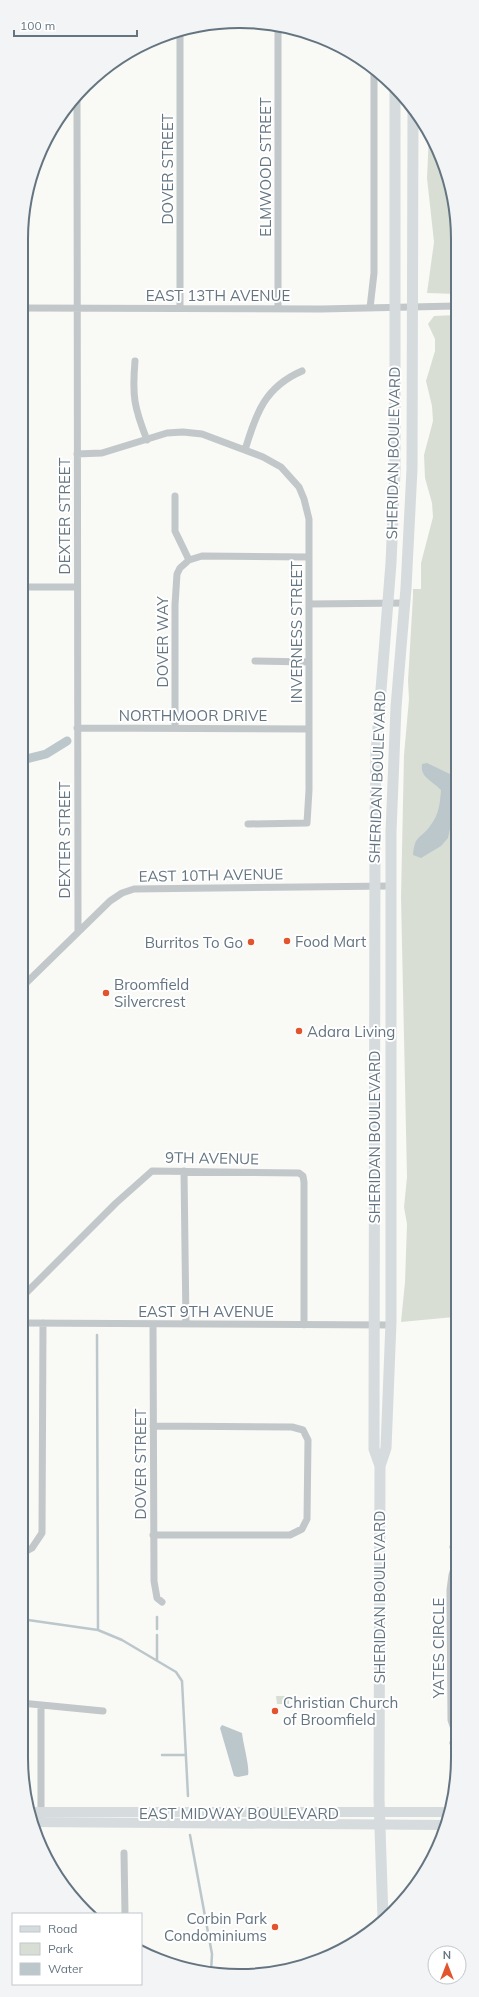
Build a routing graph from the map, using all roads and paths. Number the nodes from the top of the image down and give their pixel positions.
1 (278, 32) edge
2 (180, 37) edge
3 (374, 76) edge
4 (396, 97) edge
5 (77, 104) edge
6 (413, 119) edge
7 (395, 306) junction
8 (412, 306) junction
9 (451, 306) edge
10 (28, 308) edge
11 (77, 308) junction
12 (180, 308) junction
13 (278, 308) junction
14 (370, 308) junction
15 (135, 361) dead end
16 (302, 371) dead end
17 (147, 440) junction
18 (245, 450) junction
19 (77, 454) junction
20 (175, 496) dead end
21 (309, 557) junction
22 (189, 560) junction
23 (28, 587) edge
24 (76, 587) junction
25 (388, 603) junction
26 (405, 603) junction
27 (309, 604) junction
28 (255, 661) dead end
29 (309, 662) junction
30 (77, 728) junction
31 (175, 728) junction
32 (309, 729) junction
33 (248, 824) dead end
34 (374, 886) junction
35 (391, 886) junction
36 (78, 932) junction
37 (28, 981) edge
38 (184, 1171) junction
39 (28, 1291) edge
40 (28, 1323) edge
41 (42, 1323) junction
42 (153, 1324) junction
43 (186, 1324) junction
44 (304, 1325) junction
45 (373, 1325) junction
46 (391, 1325) junction
47 (153, 1426) junction
48 (380, 1466) junction
49 (153, 1535) junction
50 (28, 1550) edge
51 (451, 1582) edge
52 (162, 1602) dead end
53 (28, 1704) edge
54 (41, 1705) junction
55 (103, 1711) dead end
56 (451, 1720) edge
57 (444, 1812) edge
58 (380, 1813) junction
59 (37, 1817) edge
60 (380, 1825) junction
61 (440, 1825) edge
62 (124, 1853) dead end
63 (125, 1913) edge
64 (383, 1913) edge

1 - 13 street, ELMWOOD STREET
2 - 12 street, DOVER STREET
3 - 14 street
4 - 7 main road, SHERIDAN BOULEVARD
5 - 11 street, DEXTER STREET
6 - 8 main road, SHERIDAN BOULEVARD
7 - 8 street, EAST 13TH AVENUE
7 - 14 street, EAST 13TH AVENUE
7 - 25 main road, SHERIDAN BOULEVARD
8 - 9 street, EAST 13TH AVENUE
8 - 26 main road, SHERIDAN BOULEVARD
10 - 11 street, EAST 13TH AVENUE
11 - 12 street, EAST 13TH AVENUE
11 - 19 street, DEXTER STREET
12 - 13 street, EAST 13TH AVENUE
13 - 14 street, EAST 13TH AVENUE
15 - 17 street
16 - 18 street
17 - 18 street
17 - 19 street
18 - 21 street, INVERNESS STREET
19 - 24 street, DEXTER STREET
20 - 22 street
21 - 22 street
21 - 27 street, INVERNESS STREET
22 - 31 street, DOVER WAY
23 - 24 street
24 - 30 street, DEXTER STREET
25 - 26 street
25 - 27 street
25 - 34 main road, SHERIDAN BOULEVARD
26 - 35 main road, SHERIDAN BOULEVARD
27 - 29 street, INVERNESS STREET
28 - 29 street
29 - 32 street, INVERNESS STREET
30 - 31 street, NORTHMOOR DRIVE
30 - 36 street, DEXTER STREET
31 - 32 street, NORTHMOOR DRIVE
32 - 33 street, INVERNESS STREET
34 - 35 street, EAST 10TH AVENUE
34 - 36 street, EAST 10TH AVENUE
34 - 45 main road, SHERIDAN BOULEVARD
35 - 46 main road, SHERIDAN BOULEVARD
36 - 37 street, EAST 10TH AVENUE
38 - 39 street, 9TH AVENUE
38 - 43 street
38 - 44 street, 9TH AVENUE
40 - 41 street, EAST 9TH AVENUE
41 - 42 street, EAST 9TH AVENUE
41 - 50 street
42 - 43 street, EAST 9TH AVENUE
42 - 47 street, DOVER STREET
43 - 44 street, EAST 9TH AVENUE
44 - 45 street, EAST 9TH AVENUE
45 - 46 street, EAST 9TH AVENUE
45 - 48 main road, SHERIDAN BOULEVARD
46 - 48 main road, SHERIDAN BOULEVARD
47 - 49 street, DOVER STREET
47 - 49 street
48 - 58 main road, SHERIDAN BOULEVARD
49 - 52 street, DOVER STREET
51 - 56 street, YATES CIRCLE
53 - 54 street
54 - 55 street
54 - 59 street
57 - 58 main road, EAST MIDWAY BOULEVARD
58 - 59 main road, EAST MIDWAY BOULEVARD
58 - 60 main road, SHERIDAN BOULEVARD
59 - 60 main road, EAST MIDWAY BOULEVARD
60 - 61 main road, EAST MIDWAY BOULEVARD
60 - 64 main road, SHERIDAN BOULEVARD
62 - 63 street

